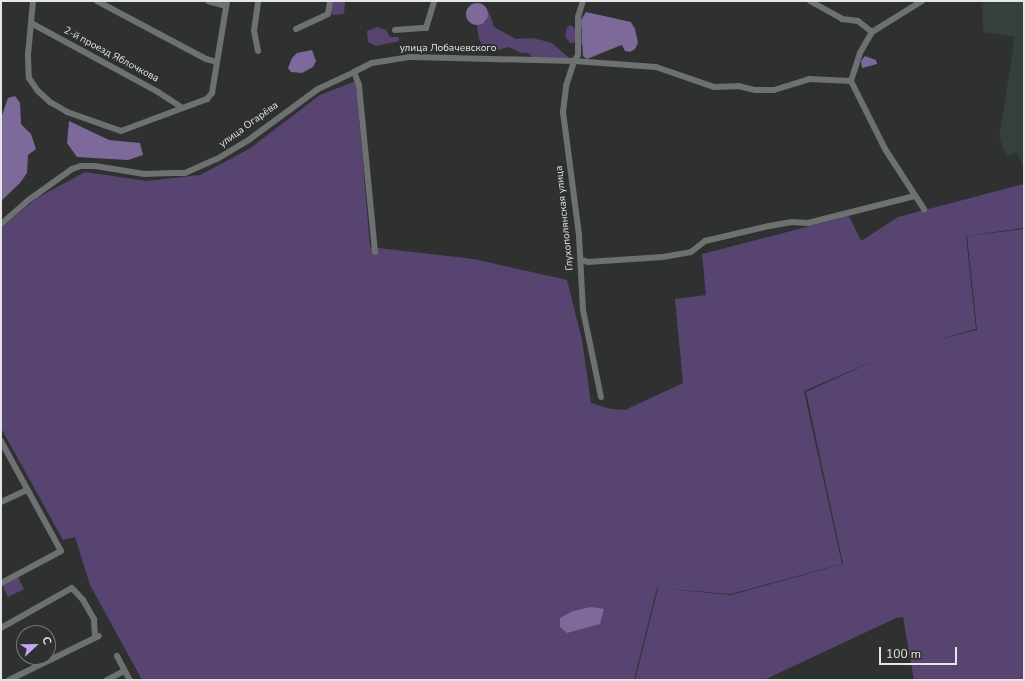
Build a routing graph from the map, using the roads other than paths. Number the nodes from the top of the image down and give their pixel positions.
1 (33, 1) edge
2 (97, 1) edge
3 (208, 1) edge
4 (258, 1) edge
5 (330, 1) edge
6 (434, 1) edge
7 (583, 1) edge
8 (810, 1) edge
9 (922, 1) edge
10 (226, 3) edge
11 (31, 23) junction
12 (296, 29) dead end
13 (395, 30) dead end
14 (874, 31) junction
15 (258, 51) dead end
16 (574, 61) junction
17 (217, 62) junction
18 (354, 72) junction
19 (851, 81) junction
20 (181, 108) junction
21 (915, 196) junction
22 (924, 208) dead end
23 (1, 224) edge
24 (375, 252) dead end
25 (582, 260) junction
26 (601, 397) dead end
27 (1, 441) edge
28 (27, 490) junction
29 (1, 502) edge
30 (1, 583) edge
31 (1, 628) edge
32 (116, 656) dead end
33 (124, 670) junction
34 (8, 680) edge
35 (107, 680) edge
36 (130, 680) edge

1 - 11 street
2 - 17 street
3 - 10 street
4 - 15 street
5 - 12 street
6 - 13 street
7 - 16 street
8 - 14 street
9 - 14 street
10 - 17 street
11 - 20 street, 2-й проезд Яблочкова
11 - 20 street
14 - 19 street
16 - 18 street, улица Лобачевского
16 - 19 street, улица Лобачевского
16 - 25 street, Глухополянская улица
17 - 20 street
18 - 23 street, улица Огарёва
18 - 24 street
19 - 21 street
21 - 22 street
21 - 25 street
25 - 26 street, Глухополянская улица
27 - 28 street
28 - 29 street
28 - 30 street
31 - 34 street
32 - 33 street
33 - 35 street
33 - 36 street

